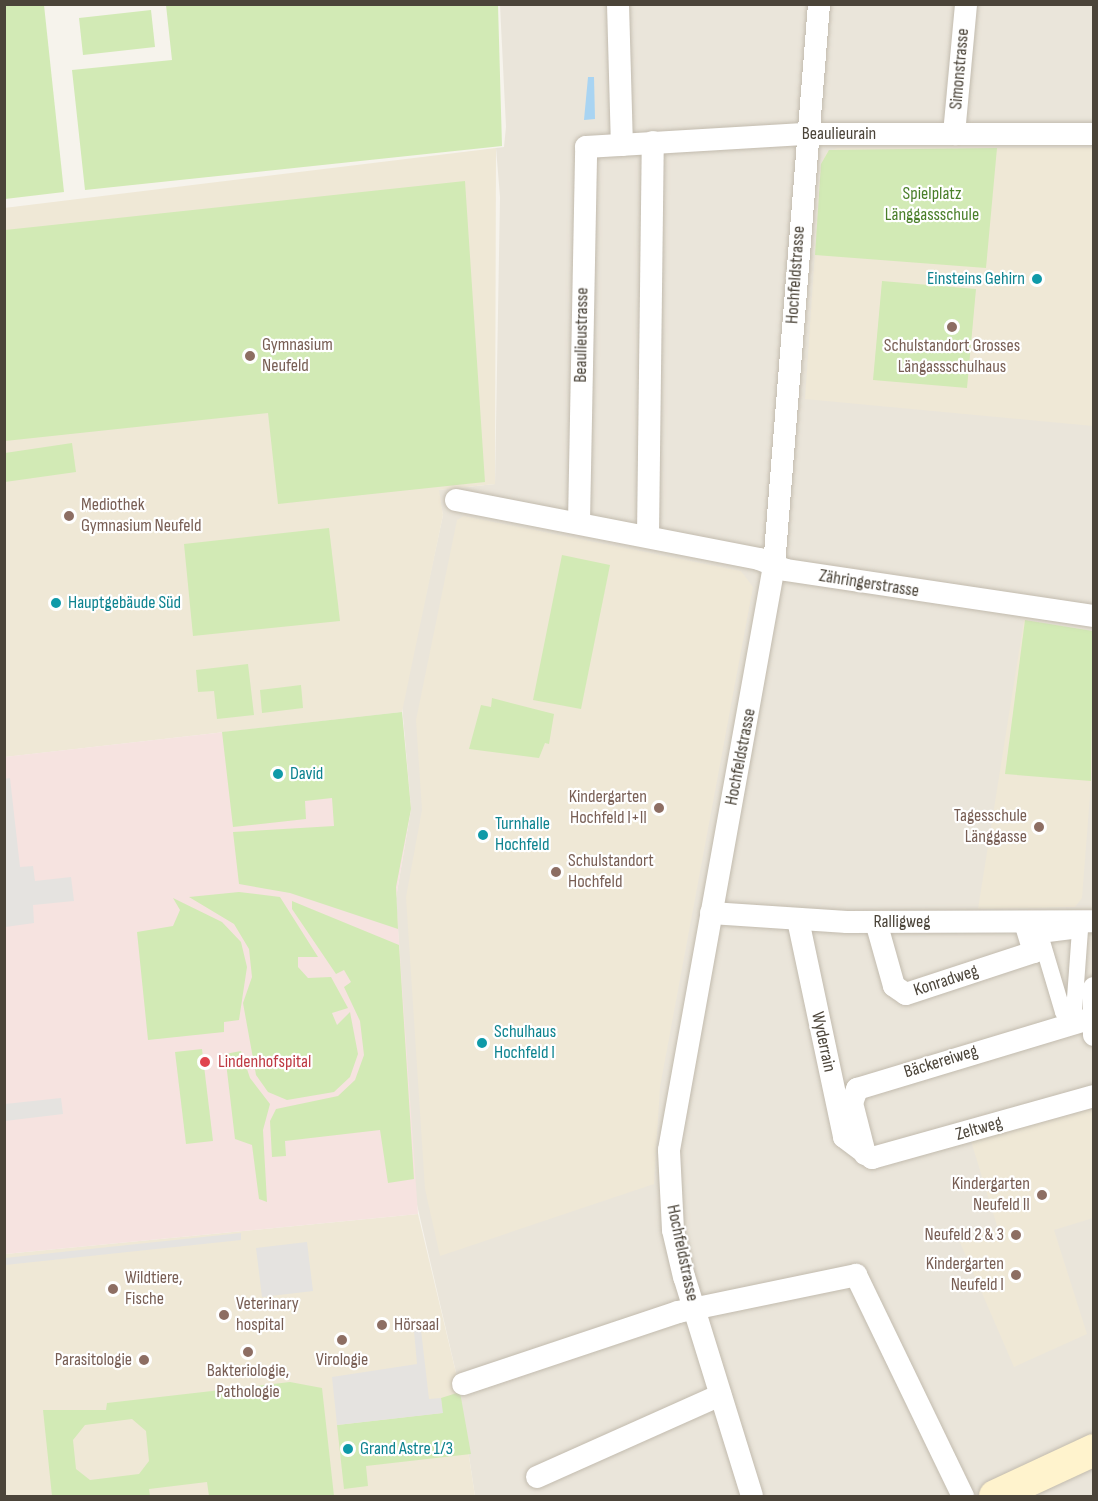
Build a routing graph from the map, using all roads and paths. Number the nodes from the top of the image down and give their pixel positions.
1 (618, 4) edge
2 (819, 4) edge
3 (966, 4) edge
4 (808, 134) junction
5 (954, 134) junction
6 (1094, 134) edge
7 (653, 142) junction
8 (622, 144) junction
9 (585, 147) joint
10 (456, 500) dead end
11 (579, 522) junction
12 (648, 536) junction
13 (774, 566) junction
14 (1094, 616) edge
15 (711, 913) junction
16 (798, 920) junction
17 (1094, 921) edge
18 (876, 922) junction
19 (1035, 926) junction
20 (1094, 988) edge
21 (1093, 1026) edge
22 (1094, 1096) edge
23 (866, 1154) junction
24 (694, 1311) junction
25 (463, 1384) dead end
26 (720, 1395) junction
27 (1094, 1450) edge
28 (537, 1477) dead end
29 (752, 1497) edge
30 (963, 1497) edge
31 (995, 1497) edge

1 - 8 street
2 - 4 street, Hochfeldstrasse
3 - 5 street, Simonstrasse
4 - 5 street, Beaulieurain
4 - 7 street, Beaulieurain
4 - 13 street, Hochfeldstrasse
5 - 6 street, Beaulieurain
7 - 8 street, Beaulieurain
7 - 12 street
8 - 9 street, Beaulieurain
9 - 11 street, Beaulieustrasse
10 - 11 street, Zähringerstrasse
11 - 12 street, Zähringerstrasse
12 - 13 street, Zähringerstrasse
13 - 14 street, Zähringerstrasse
13 - 15 street, Hochfeldstrasse
15 - 16 street, Ralligweg
15 - 24 street, Hochfeldstrasse
16 - 18 street, Ralligweg
16 - 23 street, Wyderrain
17 - 19 street, Ralligweg
18 - 19 street, Ralligweg
18 - 19 street, Konradweg
19 - 19 street
20 - 21 street
21 - 23 street, Bäckereiweg
22 - 23 street, Zeltweg
24 - 25 street
24 - 26 street, Hochfeldstrasse
24 - 30 street
26 - 28 street
26 - 29 street, Hochfeldstrasse
27 - 31 main road

